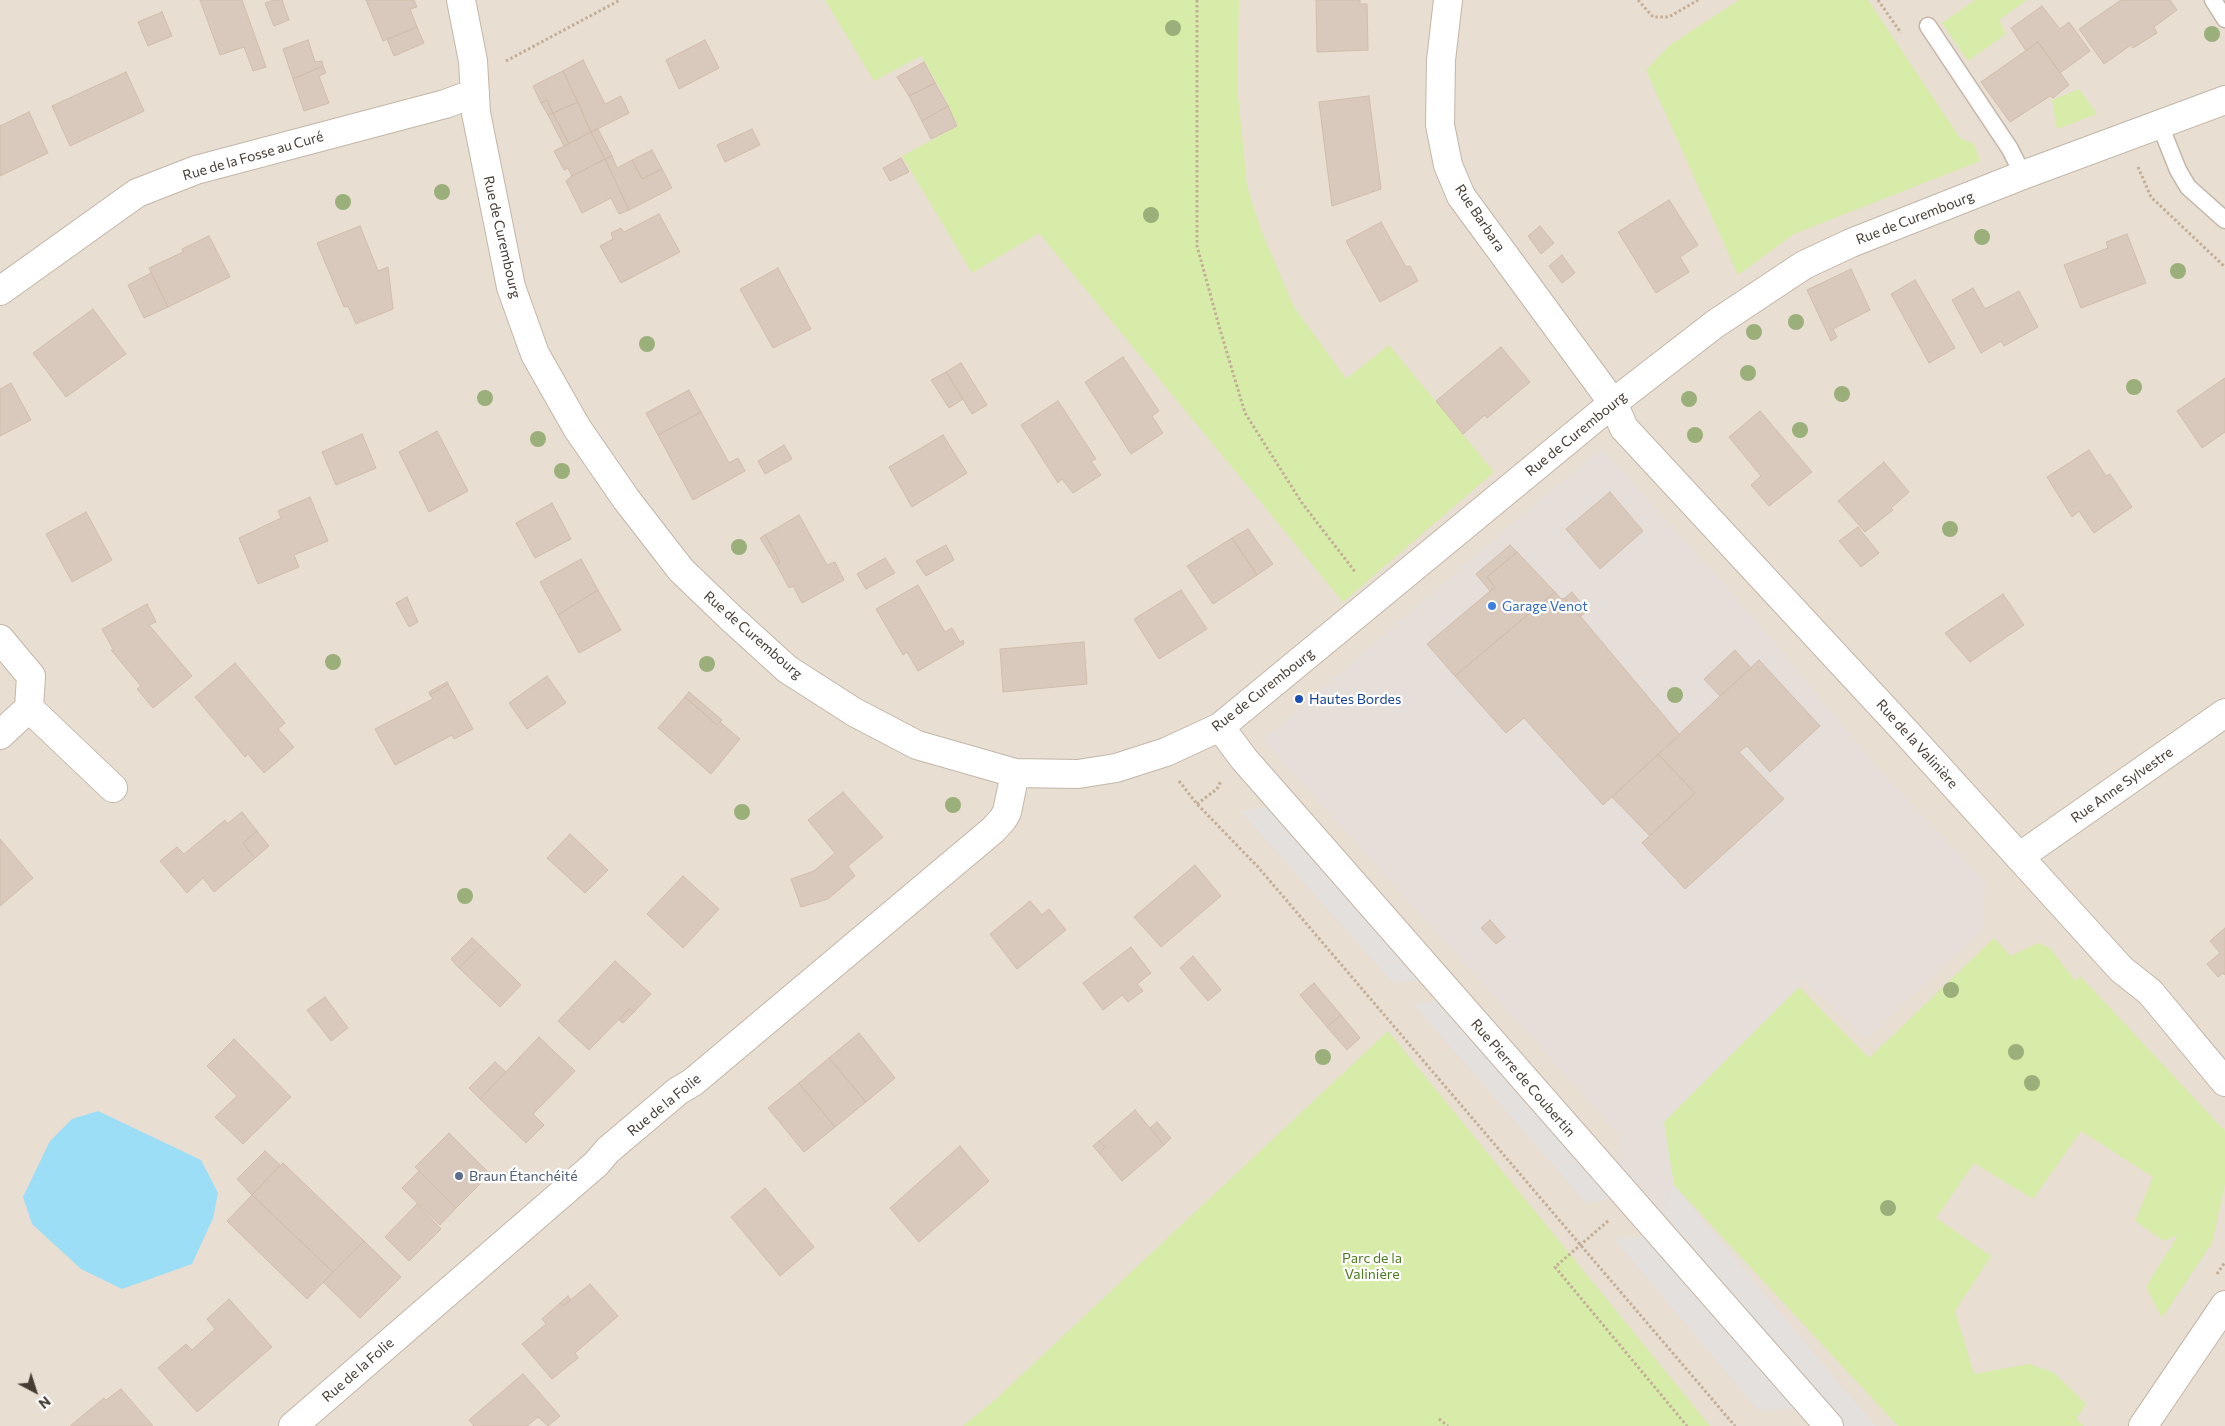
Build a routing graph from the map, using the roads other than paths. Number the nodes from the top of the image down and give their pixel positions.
1 (460, 0) edge
2 (1448, 0) edge
3 (2214, 0) edge
4 (2225, 19) edge
5 (1928, 26) dead end
6 (475, 93) junction
7 (2225, 100) edge
8 (2160, 124) junction
9 (2023, 176) junction
10 (2225, 220) edge
11 (0, 291) edge
12 (1613, 403) junction
13 (0, 639) edge
14 (29, 708) junction
15 (2225, 712) edge
16 (1220, 727) junction
17 (0, 735) edge
18 (1015, 773) junction
19 (113, 788) dead end
20 (2019, 857) junction
21 (2225, 1082) edge
22 (2225, 1305) edge
23 (1826, 1425) edge
24 (293, 1426) edge
25 (2143, 1426) edge

1 - 6 street, Rue de Curembourg
2 - 12 street, Rue Barbara
3 - 4 lane
5 - 9 lane
6 - 11 street, Rue de la Fosse au Curé
6 - 18 street, Rue de Curembourg
7 - 8 street, Rue de Curembourg
8 - 9 street, Rue de Curembourg
8 - 10 lane
9 - 12 street, Rue de Curembourg
12 - 16 street, Rue de Curembourg
12 - 20 street, Rue de la Valinière
13 - 14 street
14 - 17 street
14 - 19 street
15 - 20 street, Rue Anne Sylvestre
16 - 18 street, Rue de Curembourg
16 - 23 street, Rue Pierre de Coubertin
18 - 24 street, Rue de la Folie
20 - 21 street, Rue de la Valinière
22 - 25 street

